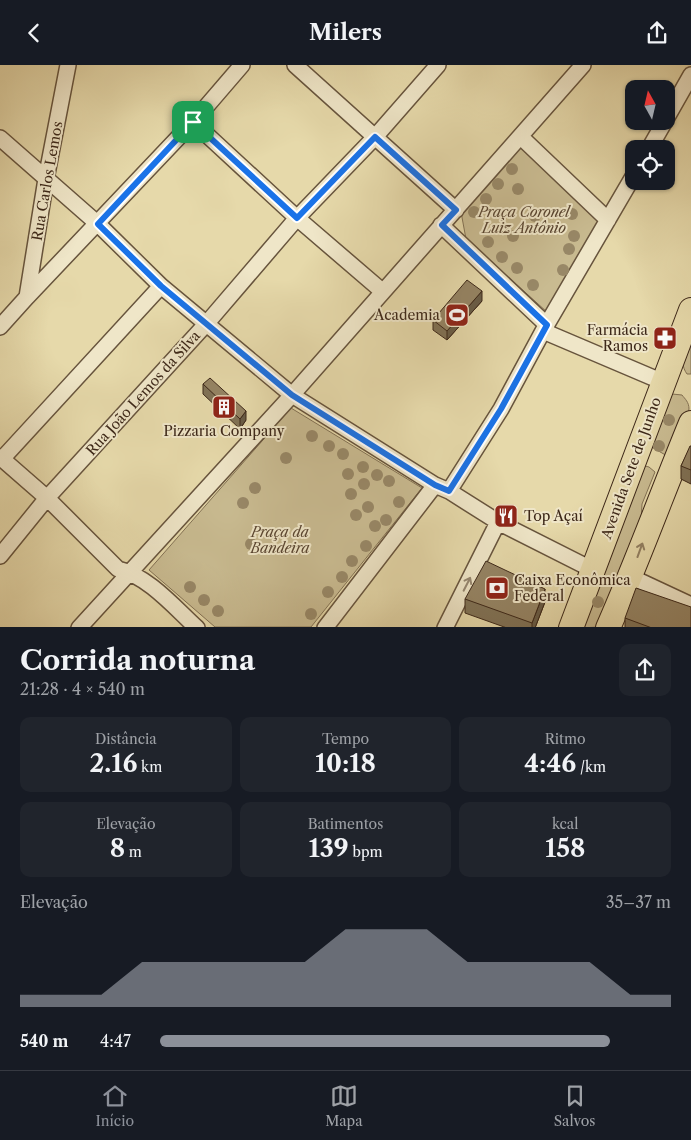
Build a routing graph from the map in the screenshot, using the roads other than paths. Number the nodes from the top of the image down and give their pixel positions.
1 (68, 65) edge
2 (242, 65) edge
3 (295, 65) edge
4 (438, 65) edge
5 (583, 65) edge
6 (690, 73) edge
7 (675, 102) edge
8 (193, 122) junction
9 (375, 137) junction
10 (521, 137) junction
11 (0, 139) edge
12 (46, 179) junction
13 (625, 190) edge
14 (456, 210) junction
15 (297, 218) junction
16 (608, 220) junction
17 (98, 224) junction
18 (442, 225) junction
19 (161, 286) junction
20 (382, 291) junction
21 (27, 297) junction
22 (691, 309) edge
23 (207, 323) junction
24 (0, 327) edge
25 (545, 328) junction
26 (663, 382) junction
27 (292, 395) junction
28 (691, 423) edge
29 (1, 458) edge
30 (630, 470) junction
31 (435, 485) junction
32 (449, 491) junction
33 (47, 498) junction
34 (655, 511) junction
35 (498, 522) junction
36 (0, 556) edge
37 (593, 570) junction
38 (130, 572) junction
39 (631, 577) junction
40 (691, 605) edge
41 (79, 627) edge
42 (197, 627) edge
43 (325, 627) edge
44 (445, 627) edge
45 (572, 627) edge
46 (608, 627) edge

1 - 12 street, Rua Carlos Lemos
2 - 8 street
3 - 9 street
4 - 9 street, Rua João Lemos da Silva
5 - 10 street
6 - 7 street
8 - 15 street
8 - 17 street
9 - 14 street
9 - 15 street, Rua João Lemos da Silva
10 - 14 street
10 - 16 street
11 - 12 street
12 - 17 street
12 - 21 street, Rua Carlos Lemos
13 - 16 street
14 - 18 street
15 - 20 street
15 - 23 street, Rua João Lemos da Silva
16 - 25 street
17 - 19 street
17 - 21 street
18 - 20 street
18 - 25 street
19 - 23 street
19 - 29 street
20 - 27 street
21 - 24 street
22 - 26 main road, Avenida Sete de Junho
23 - 27 street
23 - 33 street, Rua João Lemos da Silva
25 - 26 street
25 - 32 street
26 - 30 main road, Avenida Sete de Junho
27 - 31 street
27 - 38 street
28 - 34 main road
29 - 33 street
30 - 34 main road
30 - 37 main road, Avenida Sete de Junho
31 - 32 street
31 - 43 street
32 - 35 street
33 - 36 street, Rua João Lemos da Silva
33 - 38 street
39 -> 34 main road
35 - 37 street
44 -> 35 street
37 - 45 main road, Avenida Sete de Junho
38 - 41 street
38 - 42 street
39 - 40 street
39 - 46 main road

